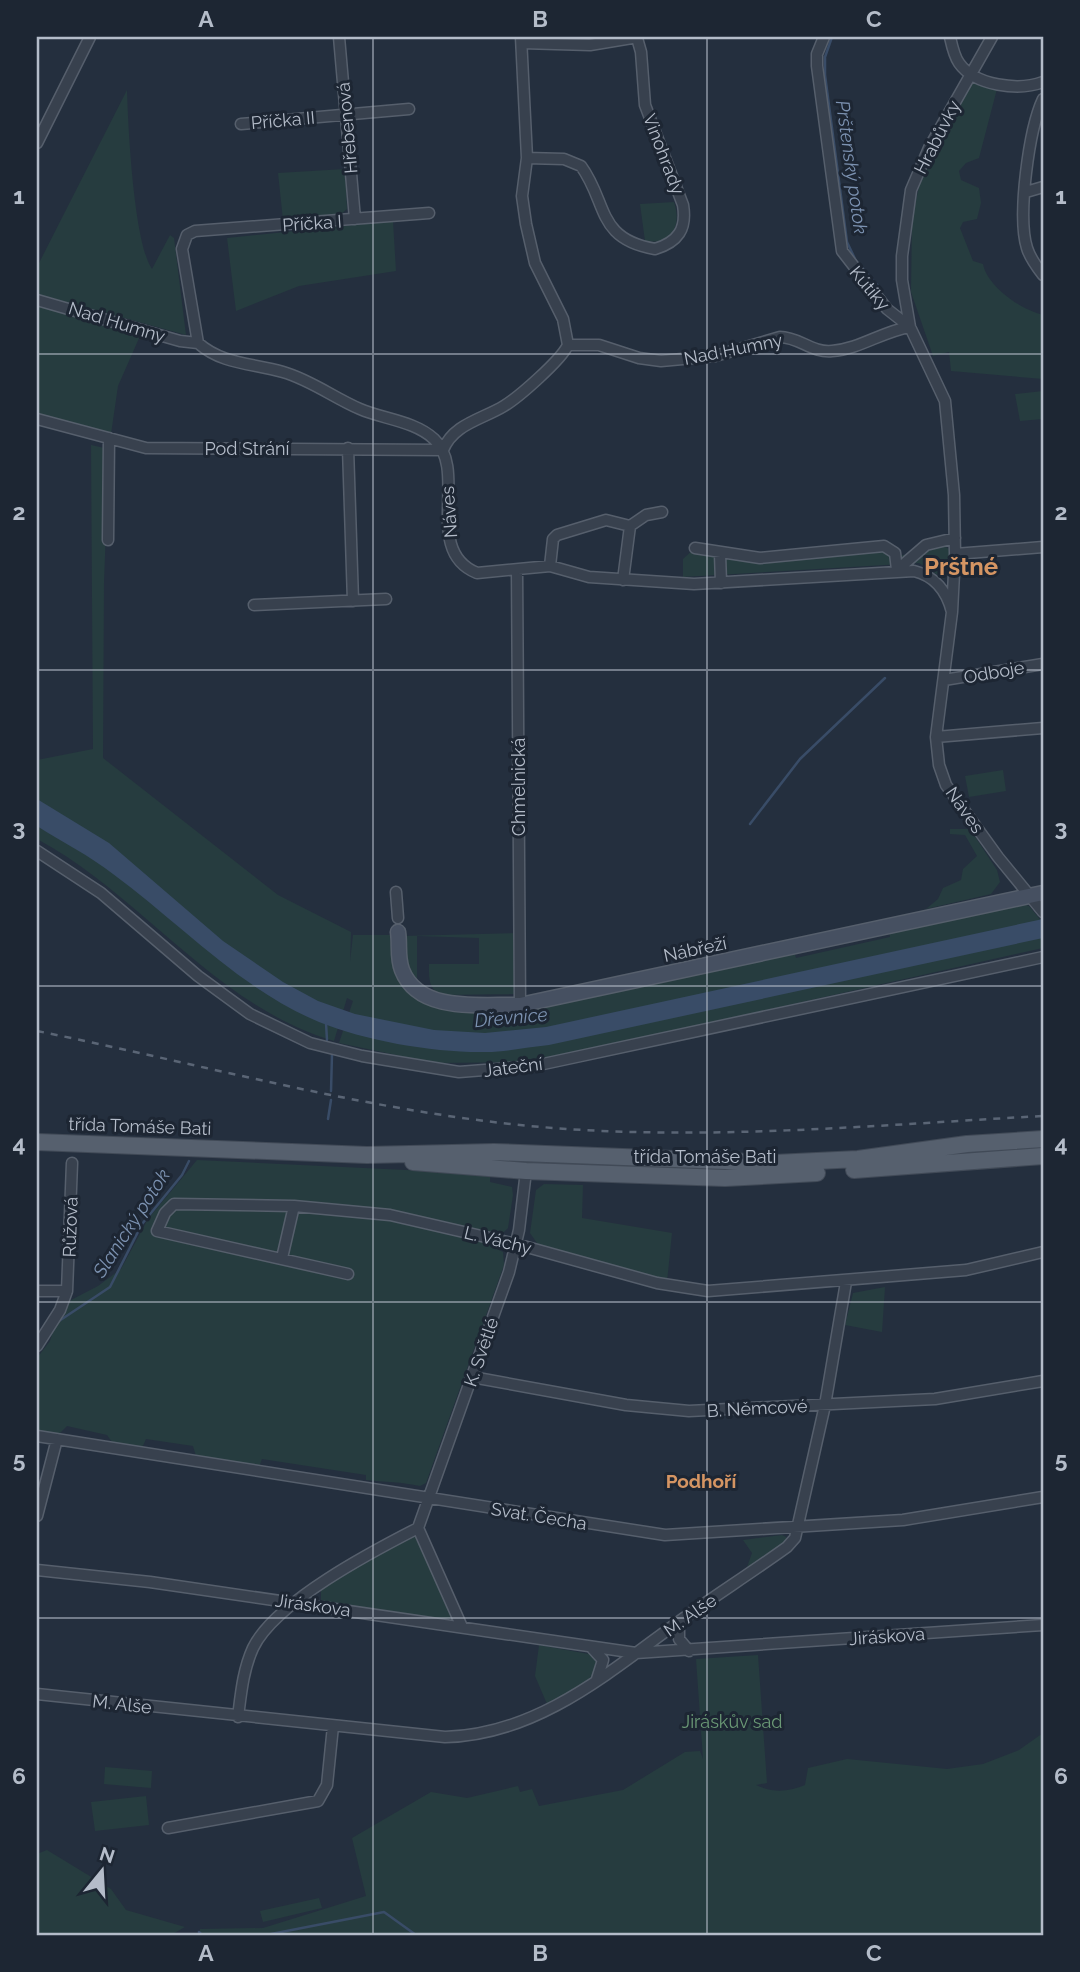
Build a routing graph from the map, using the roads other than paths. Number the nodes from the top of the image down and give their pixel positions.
1 (90, 37) edge
2 (339, 37) edge
3 (637, 37) edge
4 (824, 37) edge
5 (950, 37) edge
6 (992, 37) edge
7 (521, 40) edge
8 (969, 73) junction
9 (1043, 82) edge
10 (1043, 99) edge
11 (409, 109) dead end
12 (346, 115) junction
13 (241, 124) dead end
14 (39, 131) edge
15 (37, 143) edge
16 (527, 158) junction
17 (1043, 187) edge
18 (1026, 192) junction
19 (429, 213) dead end
20 (355, 219) junction
21 (195, 231) joint
22 (1043, 275) edge
23 (37, 300) edge
24 (911, 327) junction
25 (198, 343) junction
26 (568, 345) junction
27 (945, 401) joint
28 (37, 419) edge
29 (109, 438) junction
30 (348, 448) junction
31 (443, 450) junction
32 (662, 512) dead end
33 (630, 526) junction
34 (955, 538) junction
35 (108, 540) dead end
36 (1043, 547) edge
37 (695, 548) dead end
38 (720, 554) junction
39 (955, 554) junction
40 (812, 555) junction
41 (550, 566) junction
42 (517, 570) junction
43 (897, 570) junction
44 (815, 577) junction
45 (623, 580) junction
46 (721, 583) junction
47 (386, 599) dead end
48 (353, 601) junction
49 (254, 605) dead end
50 (952, 612) junction
51 (1043, 664) edge
52 (944, 680) junction
53 (1043, 728) edge
54 (936, 737) junction
55 (37, 851) edge
56 (396, 892) dead end
57 (1039, 902) edge
58 (398, 925) joint
59 (1043, 957) edge
60 (520, 1005) junction
61 (1043, 1139) edge
62 (37, 1142) edge
63 (527, 1153) junction
64 (367, 1155) junction
65 (1043, 1156) edge
66 (72, 1163) dead end
67 (526, 1171) junction
68 (294, 1206) junction
69 (516, 1244) junction
70 (1043, 1252) edge
71 (282, 1258) junction
72 (348, 1274) dead end
73 (846, 1282) junction
74 (37, 1291) edge
75 (67, 1291) junction
76 (37, 1346) edge
77 (472, 1377) junction
78 (1043, 1381) edge
79 (825, 1405) junction
80 (37, 1436) edge
81 (57, 1439) junction
82 (1043, 1497) edge
83 (428, 1498) junction
84 (37, 1516) edge
85 (418, 1528) junction
86 (799, 1528) junction
87 (37, 1570) edge
88 (296, 1603) junction
89 (678, 1622) junction
90 (1043, 1625) edge
91 (462, 1627) junction
92 (590, 1646) junction
93 (689, 1651) junction
94 (636, 1653) junction
95 (595, 1681) junction
96 (37, 1694) edge
97 (238, 1717) junction
98 (333, 1726) junction
99 (168, 1828) dead end

1 - 14 street
2 - 12 street, Hřebenová
3 - 7 street, Vinohrady
3 - 16 street, Vinohrady
4 - 24 street, Kútíky
5 - 8 street
6 - 8 street, Hrabůvky
7 - 16 street, Vinohrady
8 - 9 street
8 - 24 street, Hrabůvky
10 - 18 street
11 - 12 street, Příčka II
12 - 13 street, Příčka II
12 - 20 street, Hřebenová
14 - 15 street
16 - 26 street, Vinohrady
17 - 18 street
18 - 22 street
19 - 20 street, Příčka I
20 - 21 street, Příčka I
21 - 25 street, Nad Humny
23 - 25 street, Nad Humny
24 - 26 street, Nad Humny
24 - 27 street, Kútíky
25 - 31 street, Nad Humny
26 - 31 street
27 - 34 street, Náves
28 - 29 street, Pod Strání
29 - 30 street, Pod Strání
29 - 35 street
30 - 31 street, Pod Strání
30 - 48 street
31 - 42 street, Náves
32 - 33 street
33 - 41 street
33 - 45 street
34 - 39 street, Náves
34 - 43 street
36 - 39 street
37 - 38 street
38 - 40 street
38 - 46 street
39 - 50 street, Náves
40 - 43 street
40 - 44 street
41 - 42 street, Náves
41 - 45 street, Náves
42 - 60 street, Chmelnická
43 - 44 street, Náves
43 - 50 street, Náves
44 - 46 street, Náves
45 - 46 street, Náves
47 - 48 street
48 - 49 street
50 - 52 street, Náves
51 - 52 street, Odboje
52 - 54 street, Náves
53 - 54 street
54 - 57 street, Náves
55 - 59 street, Jateční
56 - 58 street, Nábřeží
57 - 60 street, Nábřeží
58 - 60 street, Nábřeží
61 - 63 main road, třída Tomáše Bati
62 - 64 main road, třída Tomáše Bati
63 - 64 main road, třída Tomáše Bati
63 - 67 main road
64 - 67 main road, třída Tomáše Bati
65 - 67 main road, třída Tomáše Bati
66 - 75 street, Růžová
67 - 69 street, K. Světlé
68 - 69 street, L. Váchy
68 - 71 street
68 - 71 street, L. Váchy
69 - 73 street, L. Váchy
69 - 77 street, K. Světlé
70 - 73 street, L. Váchy
71 - 72 street, L. Váchy
73 - 79 street, M. Alše
74 - 75 street
75 - 76 street, Růžová
77 - 79 street, B. Němcové
77 - 83 street, K. Světlé
78 - 79 street, B. Němcové
79 - 86 street, M. Alše
80 - 81 street, Svat. Čecha
81 - 83 street, Svat. Čecha
81 - 84 street
82 - 86 street, Svat. Čecha
83 - 85 street, K. Světlé
83 - 86 street, Svat. Čecha
85 - 88 street
85 - 91 street
86 - 89 street, M. Alše
87 - 88 street, Jiráskova
88 - 91 street, Jiráskova
88 - 97 street
89 - 93 street
89 - 94 street, M. Alše
90 - 93 street, Jiráskova
91 - 92 street, Jiráskova
92 - 94 street, Jiráskova
92 - 95 street
93 - 94 street, Jiráskova
94 - 95 street, M. Alše
95 - 98 street, M. Alše
96 - 97 street, M. Alše
97 - 98 street, M. Alše
98 - 99 street

